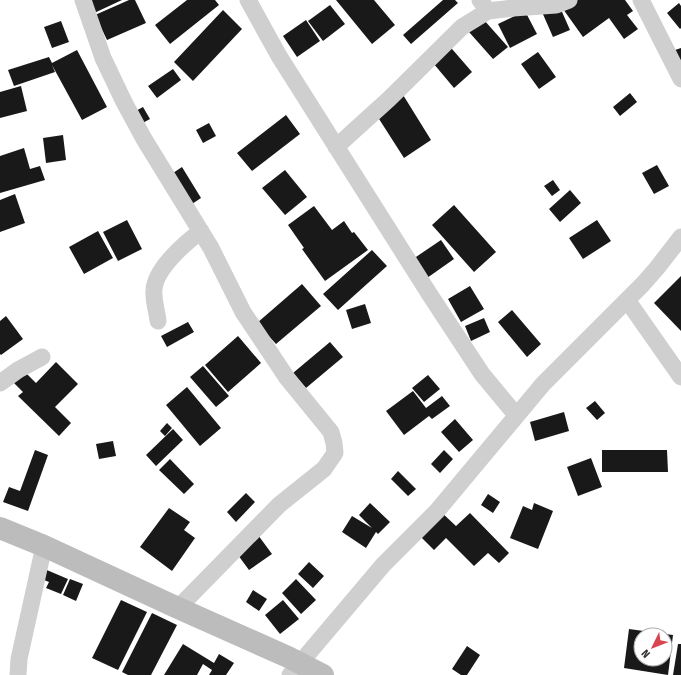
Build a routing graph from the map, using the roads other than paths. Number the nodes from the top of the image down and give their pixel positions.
1 (83, 0) edge
2 (248, 0) edge
3 (569, 0) edge
4 (641, 0) edge
5 (484, 6) edge
6 (681, 79) edge
7 (336, 147) junction
8 (201, 231) junction
9 (681, 237) edge
10 (627, 300) junction
11 (158, 321) dead end
12 (42, 357) dead end
13 (681, 377) edge
14 (0, 383) edge
15 (516, 416) junction
16 (0, 528) edge
17 (44, 546) junction
18 (178, 608) junction
19 (295, 669) edge
20 (18, 675) edge
21 (323, 675) edge

1 - 8 street
2 - 7 street
3 - 5 street
4 - 6 street
5 - 7 street
7 - 15 street
8 - 11 street
8 - 18 street
9 - 10 street
10 - 13 street
10 - 15 street
12 - 14 street
15 - 19 street
16 - 17 main road
17 - 18 main road
17 - 20 street
18 - 19 main road
19 - 21 main road

